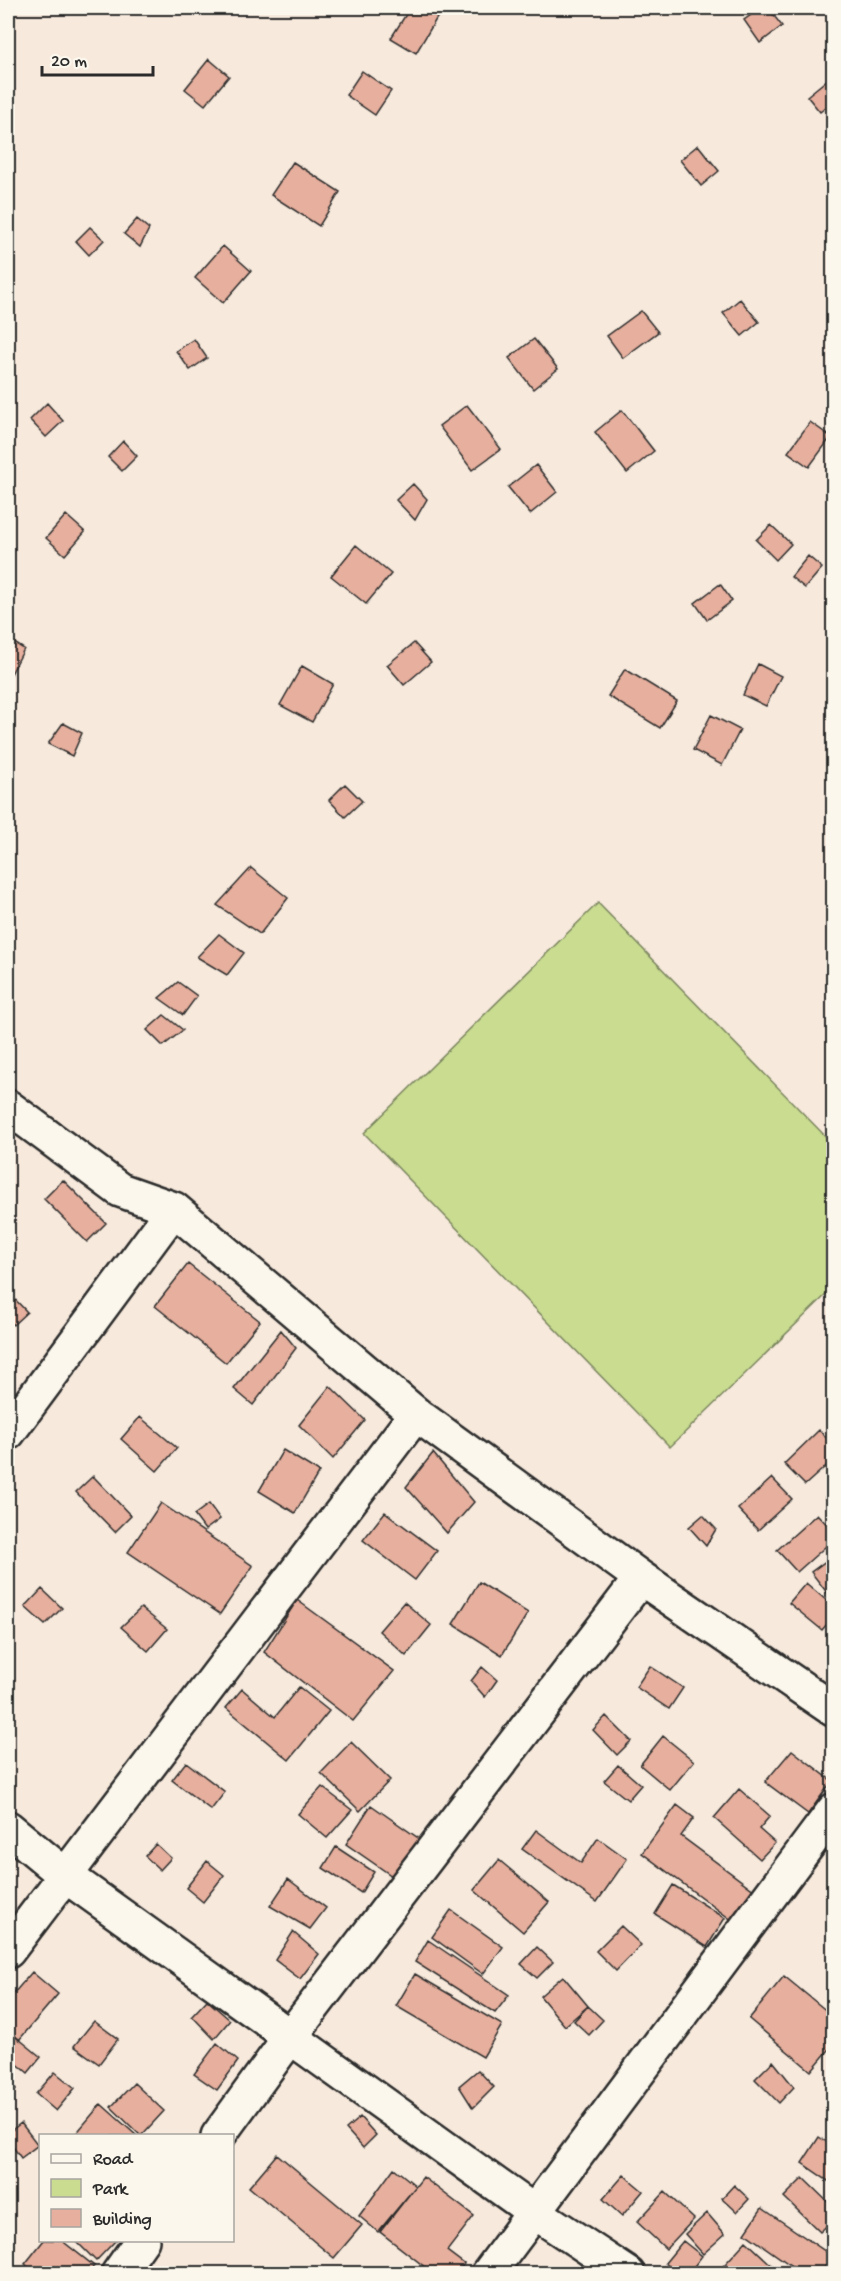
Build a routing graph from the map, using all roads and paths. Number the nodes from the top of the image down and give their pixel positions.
1 (8, 1107) edge
2 (174, 1209) junction
3 (416, 1414) junction
4 (8, 1433) edge
5 (641, 1578) junction
6 (834, 1710) edge
7 (834, 1810) edge
8 (8, 1828) edge
9 (66, 1876) junction
10 (8, 1951) edge
11 (290, 2037) junction
12 (219, 2134) edge
13 (533, 2211) junction
14 (141, 2242) edge
15 (118, 2274) edge
16 (488, 2274) edge
17 (628, 2274) edge

1 - 2 street
2 - 3 street
2 - 4 street
3 - 5 street
3 - 9 street
5 - 6 street
5 - 11 street
7 - 13 street
8 - 9 street
9 - 10 street
9 - 11 street
11 - 12 street
11 - 13 street
13 - 16 street
13 - 17 street
14 - 15 street

